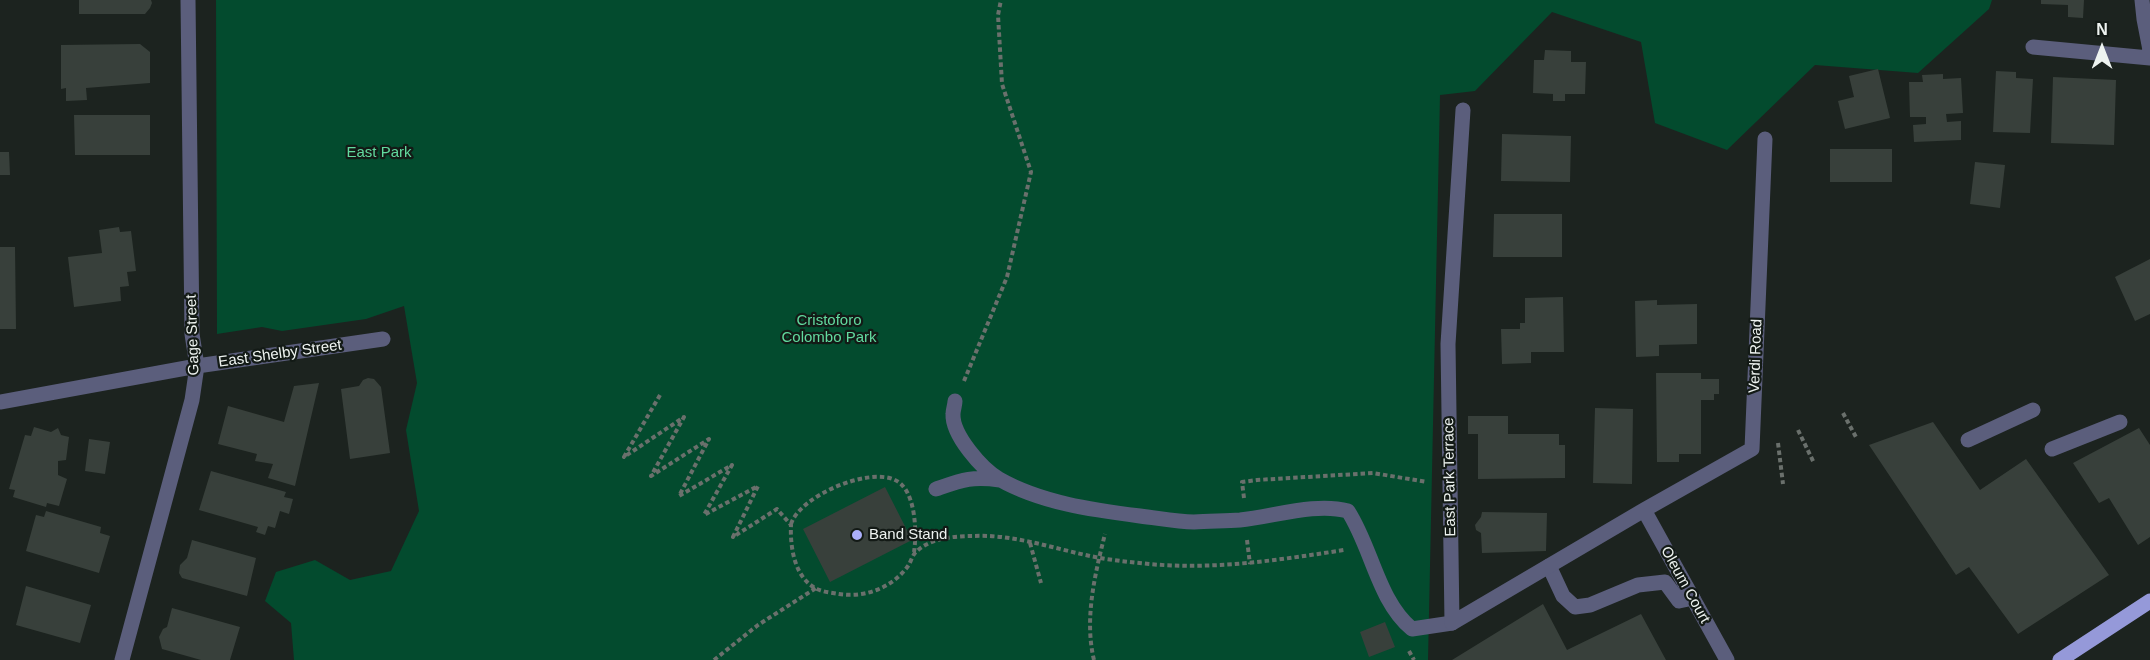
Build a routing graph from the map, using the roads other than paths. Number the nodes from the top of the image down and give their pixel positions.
1 (188, 0) edge
2 (2142, 0) edge
3 (2033, 47) dead end
4 (2150, 50) edge
5 (2150, 58) edge
6 (1463, 110) dead end
7 (1765, 139) dead end
8 (383, 339) dead end
9 (197, 366) junction
10 (955, 401) road end
11 (0, 402) edge
12 (2033, 410) dead end
13 (2120, 422) dead end
14 (1968, 440) dead end
15 (2052, 449) dead end
16 (1003, 481) junction
17 (936, 489) dead end
18 (1644, 510) junction
19 (1549, 566) junction
20 (1693, 598) junction
21 (2150, 601) edge
22 (1452, 623) junction
23 (2065, 659) edge
24 (122, 660) edge
25 (1727, 660) edge

1 - 9 street, Gage Street
2 - 4 street
3 - 5 street
6 - 22 street, East Park Terrace
7 - 18 street, Verdi Road
8 - 9 street, East Shelby Street
9 - 11 street, East Shelby Street
9 - 24 street, Gage Street
10 - 16 street
12 - 14 street
13 - 15 street
16 - 17 street
16 - 22 street
18 - 19 street
18 - 20 street, Oleum Court
19 - 20 street
19 - 22 street
20 - 25 street, Oleum Court
21 - 23 main road

